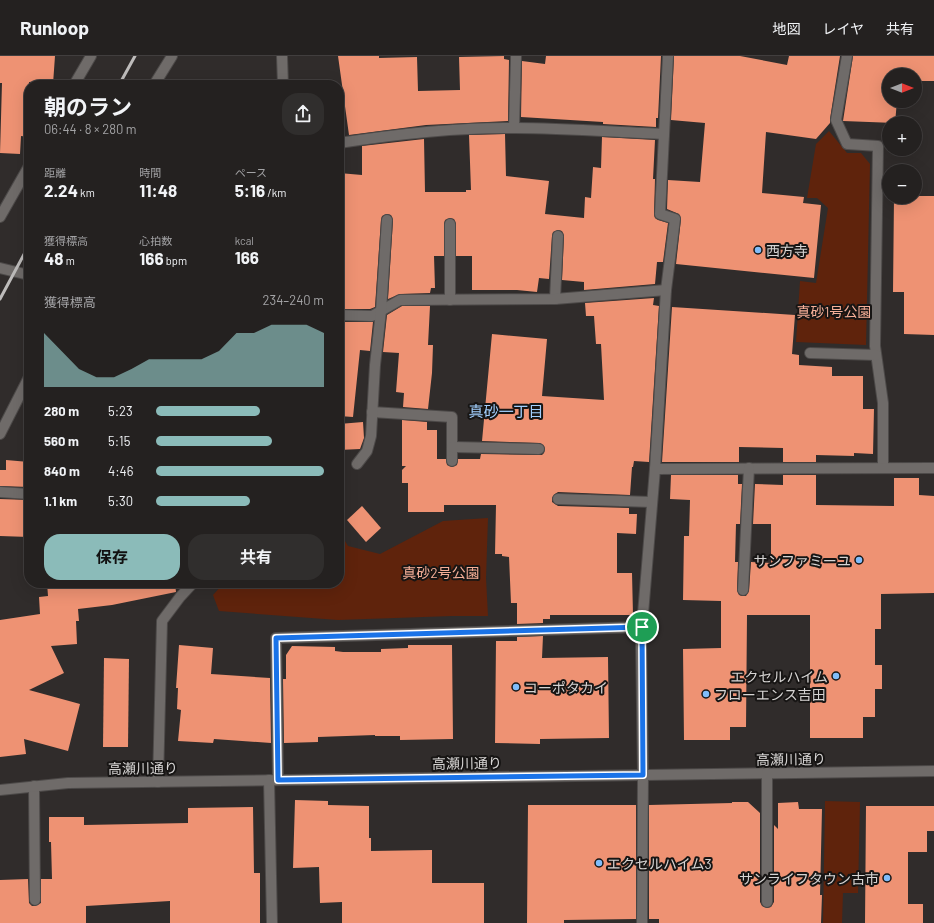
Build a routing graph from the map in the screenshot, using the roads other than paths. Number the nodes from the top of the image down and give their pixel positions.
1 (91, 56) edge
2 (172, 56) edge
3 (282, 56) edge
4 (516, 56) edge
5 (668, 56) edge
6 (847, 56) edge
7 (77, 80) edge
8 (157, 80) edge
9 (283, 80) edge
10 (514, 128) junction
11 (664, 134) junction
12 (344, 142) edge
13 (24, 175) edge
14 (0, 217) edge
15 (387, 220) dead end
16 (450, 224) dead end
17 (558, 236) dead end
18 (0, 268) edge
19 (24, 274) edge
20 (666, 290) junction
21 (555, 299) junction
22 (450, 300) junction
23 (381, 311) junction
24 (344, 315) edge
25 (810, 353) dead end
26 (876, 355) junction
27 (24, 388) edge
28 (372, 412) junction
29 (0, 434) edge
30 (452, 447) junction
31 (539, 449) dead end
32 (452, 461) dead end
33 (357, 464) dead end
34 (749, 468) junction
35 (883, 468) junction
36 (934, 468) edge
37 (655, 469) junction
38 (0, 492) edge
39 (24, 494) edge
40 (558, 499) dead end
41 (652, 502) junction
42 (188, 588) edge
43 (743, 590) dead end
44 (642, 627) junction
45 (934, 771) edge
46 (767, 773) junction
47 (643, 775) junction
48 (274, 780) junction
49 (158, 782) junction
50 (34, 786) junction
51 (0, 790) edge
52 (35, 900) dead end
53 (767, 902) dead end
54 (272, 923) edge
55 (642, 923) edge

1 - 7 street
2 - 8 street
3 - 9 street
4 - 10 street
5 - 11 street
6 - 26 street
10 - 11 street
10 - 12 street
11 - 20 street
13 - 14 street
15 - 23 street
16 - 22 street
17 - 21 street
18 - 19 street
20 - 21 street
20 - 37 street
21 - 22 street
22 - 23 street
23 - 24 street
23 - 28 street
25 - 26 street
26 - 35 street
27 - 29 street
28 - 30 street
28 - 33 street
30 - 31 street
30 - 32 street
34 - 35 street
34 - 37 street
34 - 43 street
35 - 36 street
37 - 41 street
38 - 39 street
40 - 41 street
41 - 44 street
42 - 49 street
44 - 47 street
44 - 48 street
45 - 46 street, 高瀬川通り
46 - 47 street, 高瀬川通り
46 - 53 street
47 - 48 street, 高瀬川通り
47 - 55 street
48 - 49 street, 高瀬川通り
48 - 54 street
49 - 50 street, 高瀬川通り
50 - 51 street, 高瀬川通り
50 - 52 street

